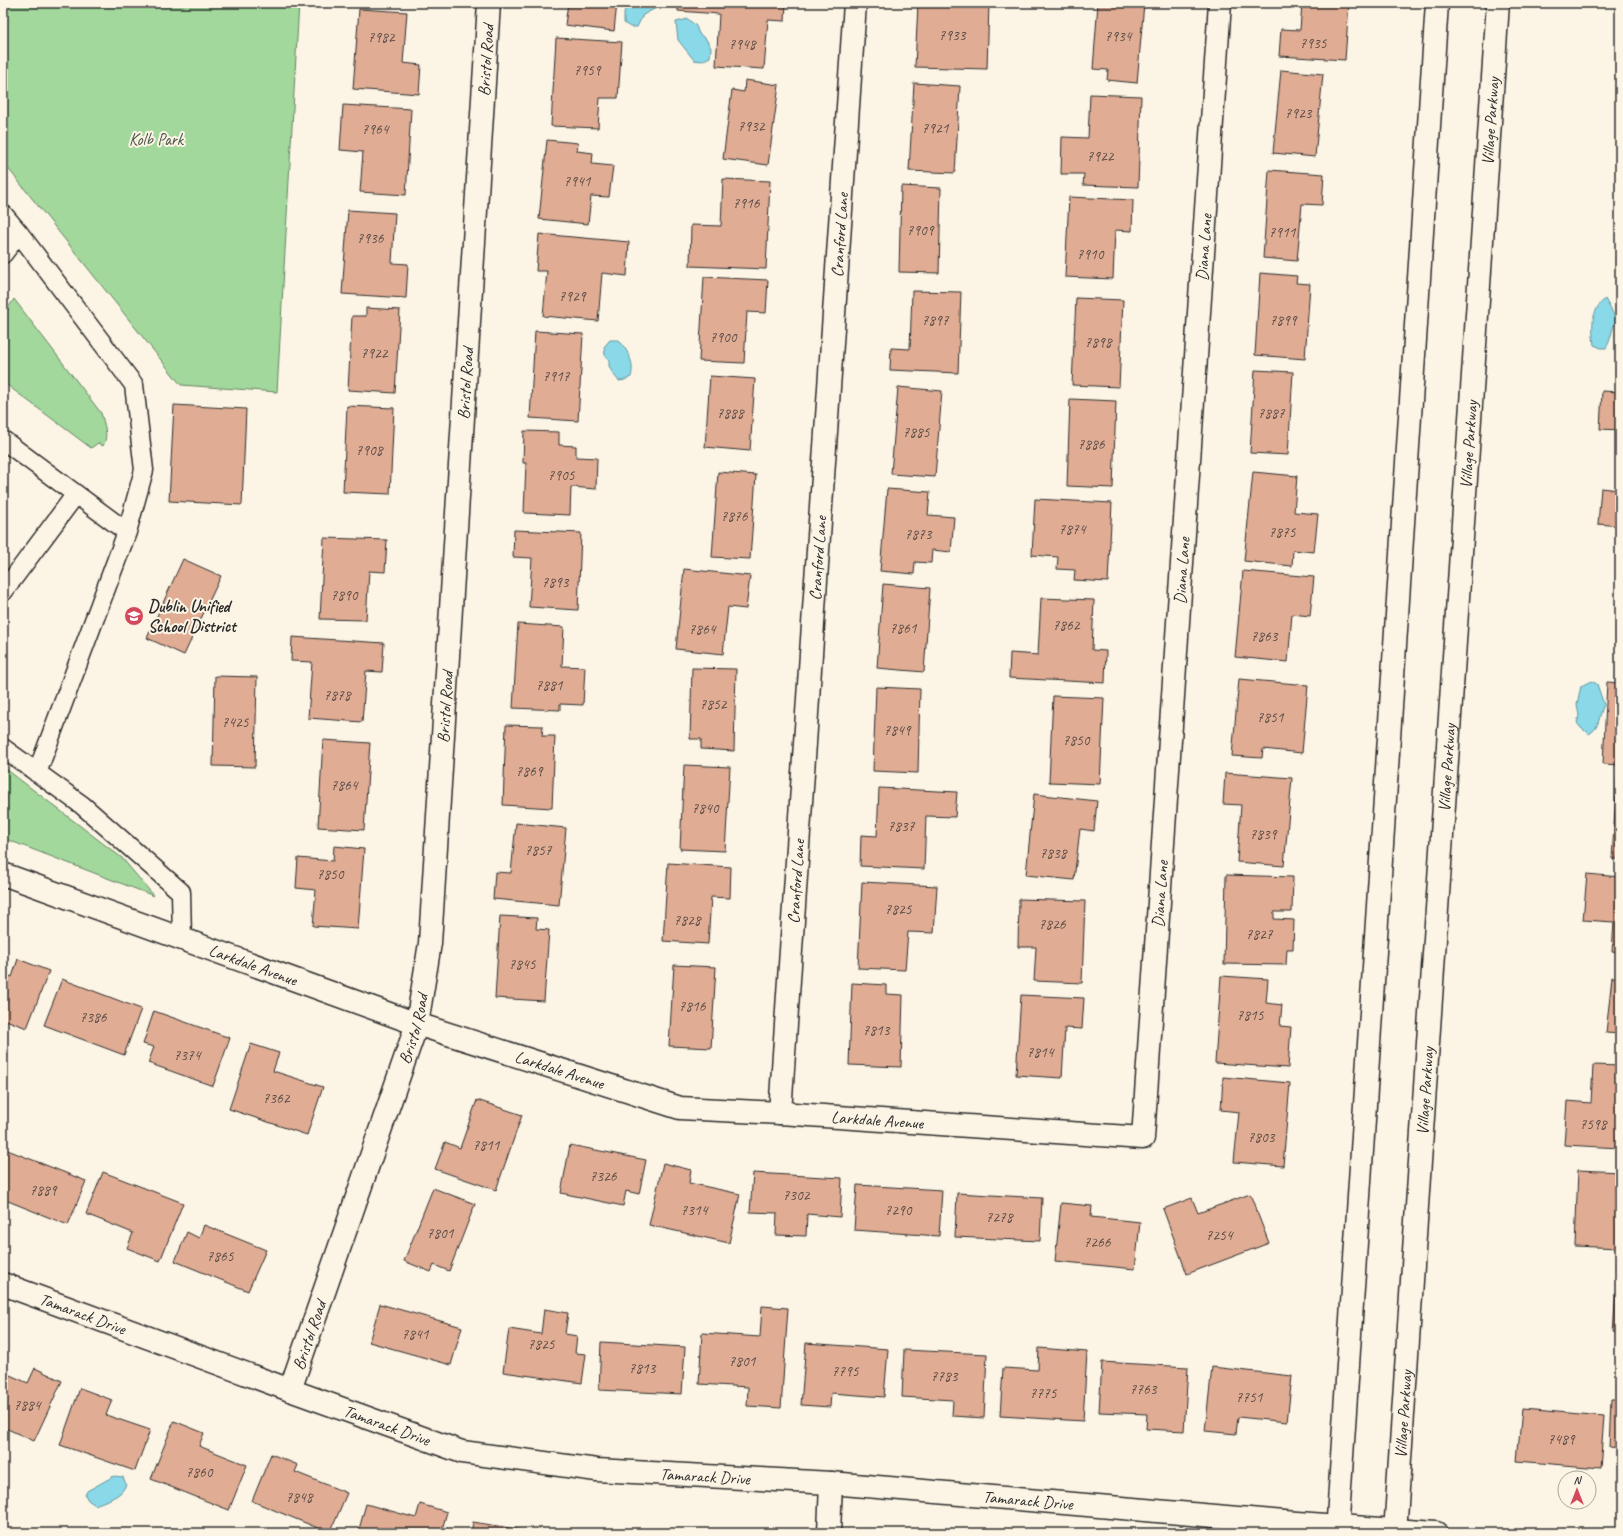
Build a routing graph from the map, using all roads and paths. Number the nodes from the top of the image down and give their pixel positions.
1 (489, 3) edge
2 (855, 3) edge
3 (1220, 3) edge
4 (1437, 3) edge
5 (1498, 3) edge
6 (3, 214) edge
7 (19, 233) junction
8 (3, 254) edge
9 (3, 440) edge
10 (76, 494) junction
11 (127, 532) junction
12 (3, 592) edge
13 (3, 748) edge
14 (37, 773) junction
15 (3, 874) edge
16 (182, 939) junction
17 (417, 1024) junction
18 (780, 1113) junction
19 (1143, 1138) joint
20 (3, 1284) edge
21 (290, 1390) junction
22 (831, 1483) junction
23 (1338, 1530) edge
24 (1395, 1532) edge
25 (829, 1533) edge
26 (1436, 1533) edge

1 - 17 street, Bristol Road
2 - 18 street, Cranford Lane
3 - 19 street, Diana Lane
4 - 23 street
5 - 24 street, Village Parkway
6 - 7 lane
7 - 8 lane
7 - 11 lane
9 - 10 lane
10 - 11 lane
10 - 12 lane
11 - 14 lane
13 - 14 lane
14 - 16 lane
15 - 16 street, Larkdale Avenue
16 - 17 street, Larkdale Avenue
17 - 18 street, Larkdale Avenue
17 - 21 street, Bristol Road
18 - 19 street, Larkdale Avenue
20 - 21 street, Tamarack Drive
21 - 22 street, Tamarack Drive
22 - 23 street, Tamarack Drive
22 - 25 street
23 - 24 street, Tamarack Drive
24 - 26 street, Tamarack Drive

